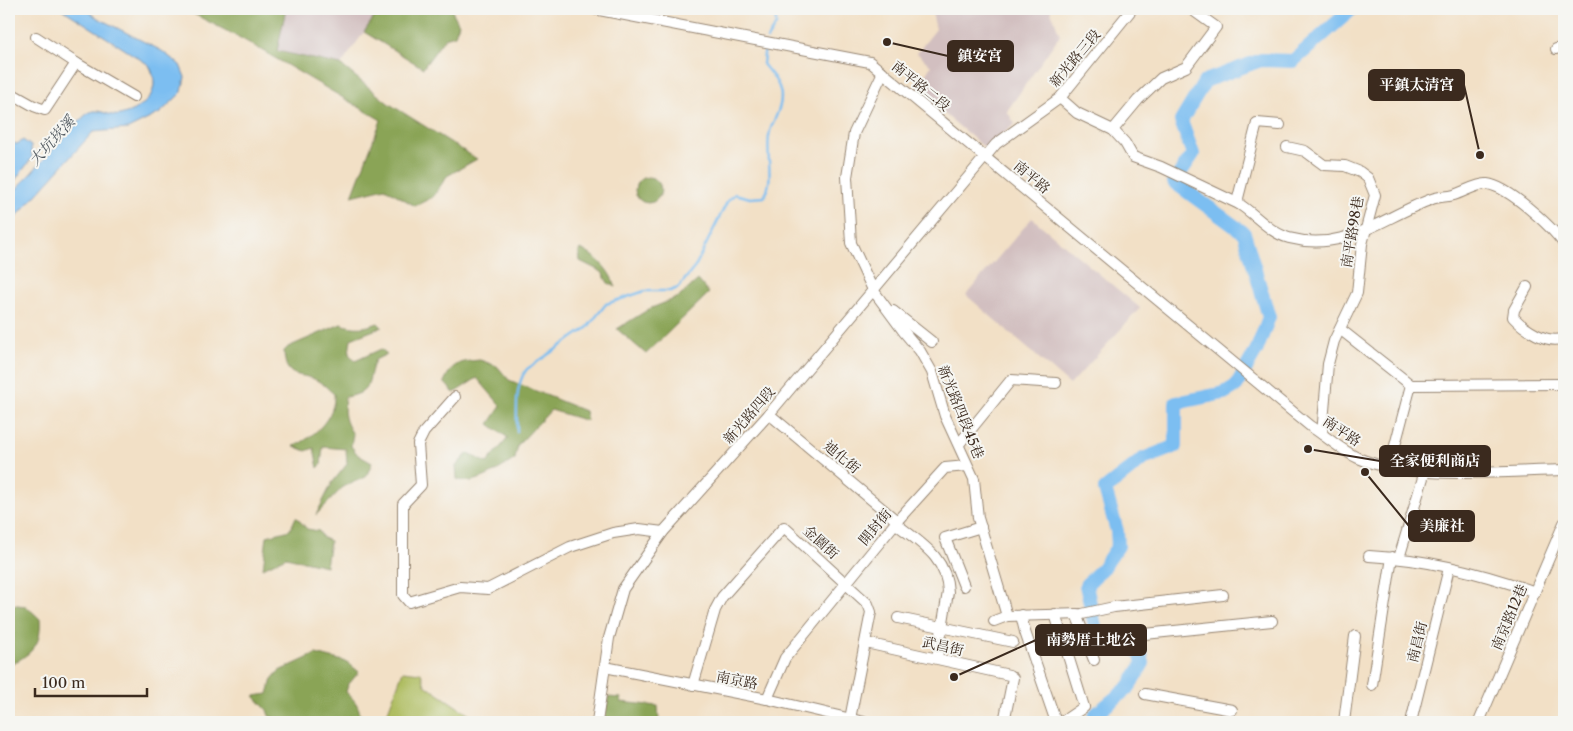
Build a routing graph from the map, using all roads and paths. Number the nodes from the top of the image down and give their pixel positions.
1 (594, 9) edge
2 (1132, 9) edge
3 (1191, 9) edge
4 (36, 37) dead end
5 (76, 63) junction
6 (883, 72) junction
7 (9, 92) edge
8 (134, 97) dead end
9 (1060, 98) junction
10 (1280, 125) dead end
11 (1114, 130) junction
12 (1287, 147) dead end
13 (986, 157) junction
14 (1239, 204) junction
15 (1366, 231) junction
16 (1564, 244) edge
17 (1527, 287) dead end
18 (874, 290) junction
19 (884, 304) junction
20 (1340, 329) junction
21 (1564, 338) edge
22 (932, 342) dead end
23 (1056, 383) dead end
24 (1564, 384) edge
25 (1411, 385) junction
26 (455, 398) dead end
27 (769, 414) junction
28 (1322, 434) junction
29 (958, 444) junction
30 (967, 466) junction
31 (1389, 468) junction
32 (1564, 470) edge
33 (1424, 471) junction
34 (896, 522) junction
35 (1564, 523) edge
36 (981, 527) junction
37 (663, 532) junction
38 (1369, 556) dead end
39 (1396, 558) junction
40 (1450, 568) junction
41 (846, 583) junction
42 (964, 586) dead end
43 (1534, 592) junction
44 (1224, 595) dead end
45 (1055, 614) junction
46 (1079, 614) junction
47 (1021, 615) junction
48 (1007, 616) junction
49 (898, 618) dead end
50 (994, 621) dead end
51 (1272, 621) dead end
52 (942, 626) junction
53 (1355, 636) dead end
54 (1096, 639) dead end
55 (1012, 642) dead end
56 (866, 643) junction
57 (936, 658) junction
58 (1094, 660) dead end
59 (605, 667) junction
60 (693, 685) junction
61 (1372, 685) dead end
62 (1145, 694) dead end
63 (767, 699) junction
64 (1232, 710) dead end
65 (850, 719) junction
66 (597, 722) edge
67 (864, 722) edge
68 (1004, 722) edge
69 (1056, 722) edge
70 (1062, 722) edge
71 (1344, 722) edge
72 (1412, 722) edge
73 (1479, 722) edge

1 - 6 street, 南平路二段
2 - 9 street, 新光路三段
3 - 11 street
4 - 5 street
5 - 7 street
5 - 8 street
6 - 13 street, 南平路二段
6 - 18 street, 新光路四段45巷
9 - 11 street
9 - 13 street, 新光路三段
10 - 14 street
11 - 14 street
12 - 15 street, 南平路98巷
13 - 18 street, 新光路四段
13 - 28 street, 南平路
14 - 15 street
15 - 16 street
15 - 20 street, 南平路98巷
17 - 21 street
18 - 19 street, 新光路四段45巷
18 - 27 street, 新光路四段
19 - 22 street
19 - 29 street, 新光路四段45巷
20 - 25 street
20 - 28 street, 南平路98巷
23 - 29 street
24 - 25 street
25 - 31 street
26 - 37 street
27 - 34 street, 迪化街
27 - 37 street, 新光路四段
28 - 31 street, 南平路
29 - 30 street, 新光路四段45巷
30 - 34 street, 開封街
30 - 36 street, 新光路四段45巷
31 - 33 street, 南平路
32 - 33 street, 南平路
33 - 39 street
34 - 41 street, 開封街
34 - 52 street, 迪化街
35 - 43 street, 南京路12巷
36 - 42 street
36 - 48 street, 新光路四段45巷
37 - 59 street, 新光路四段
38 - 39 street
39 - 40 street
39 - 61 street
40 - 43 street
40 - 72 street, 南昌街
41 - 56 street, 金園街
41 - 60 street, 金園街
41 - 63 street, 開封街
43 - 73 street, 南京路12巷
44 - 46 street
45 - 46 street
45 - 47 street
45 - 70 street
46 - 58 street
47 - 48 street
47 - 69 street
48 - 50 street
49 - 52 street
51 - 54 street
52 - 55 street
52 - 57 street, 迪化街
53 - 71 street
56 - 57 street, 武昌街
56 - 65 street, 金園街
57 - 68 street, 武昌街
59 - 60 street, 南京路
59 - 66 street, 新光路四段
60 - 63 street, 南京路
62 - 64 street
63 - 65 street, 南京路
65 - 67 street, 南京路

